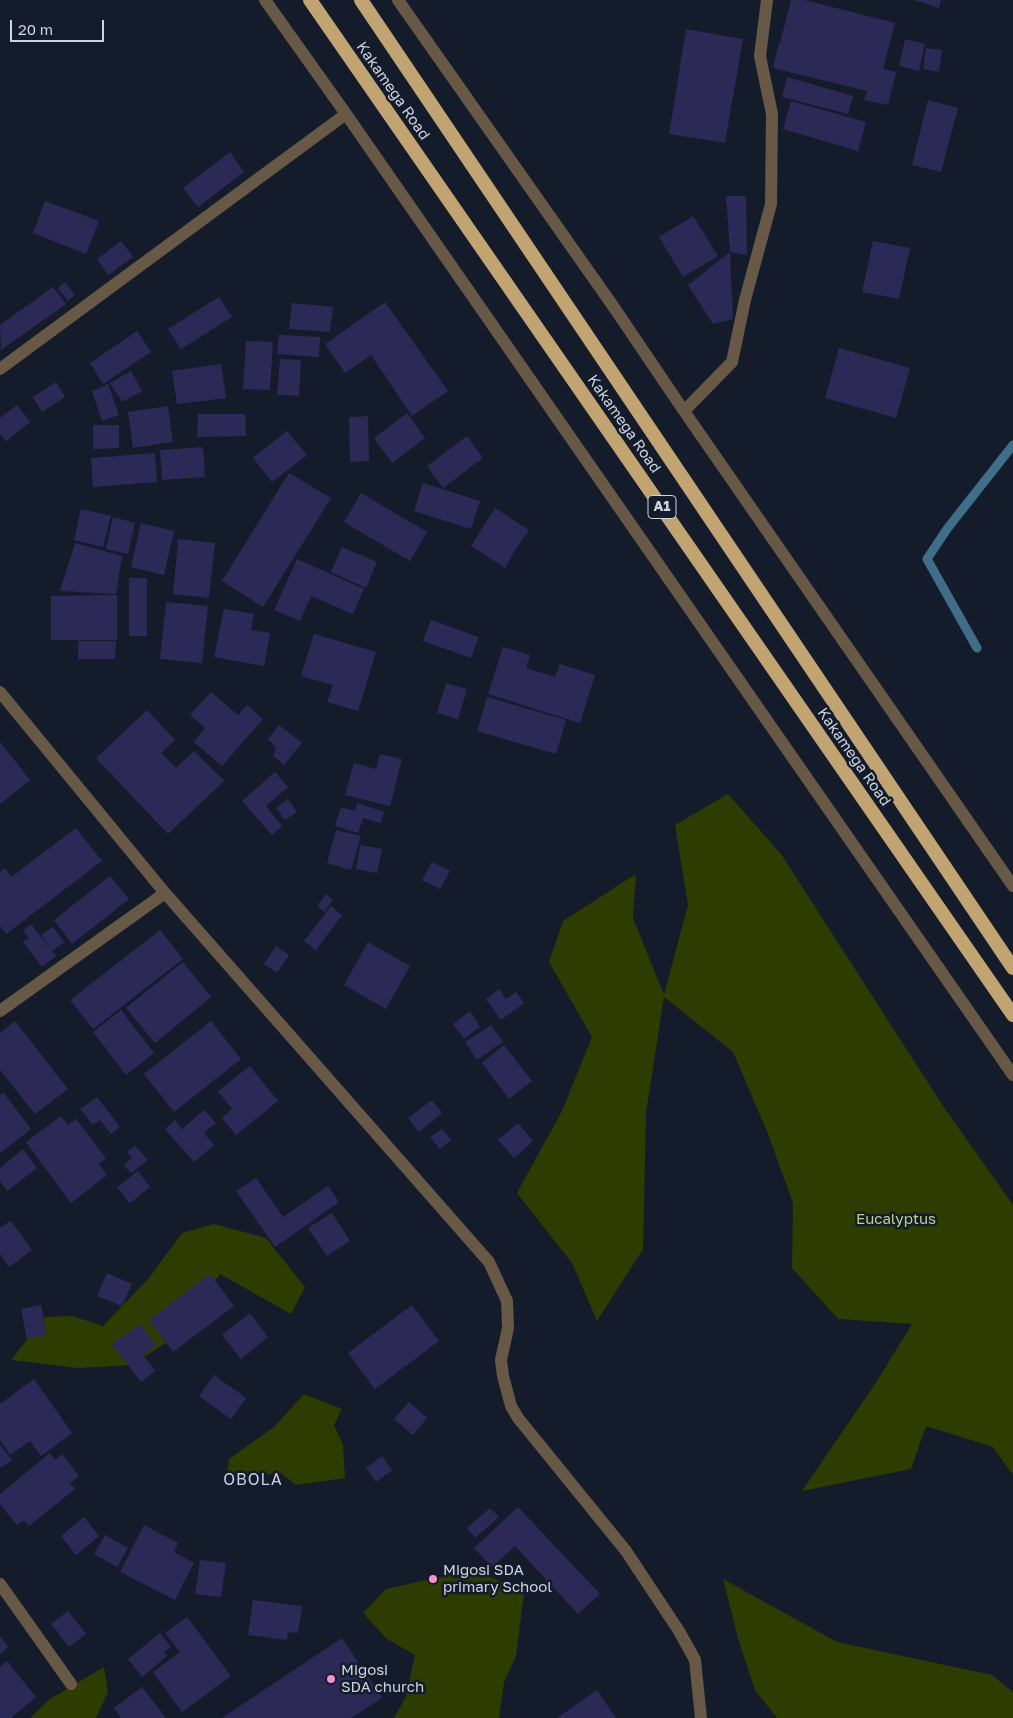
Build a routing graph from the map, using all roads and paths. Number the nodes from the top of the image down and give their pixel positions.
1 (265, 0) edge
2 (310, 0) edge
3 (361, 0) edge
4 (398, 0) edge
5 (766, 0) edge
6 (346, 114) junction
7 (0, 369) edge
8 (684, 411) junction
9 (0, 692) edge
10 (1013, 886) edge
11 (165, 893) junction
12 (1013, 968) edge
13 (0, 1011) edge
14 (1013, 1015) edge
15 (1013, 1075) edge
16 (0, 1584) edge
17 (71, 1684) dead end
18 (700, 1718) edge

1 - 6 street
2 - 14 highway, Kakamega Road / A1
3 - 12 highway, Kakamega Road / A1
4 - 8 street
5 - 8 street
6 - 7 street
6 - 15 street
8 - 10 street
9 - 11 street
11 - 13 street
11 - 18 street
16 - 17 street

